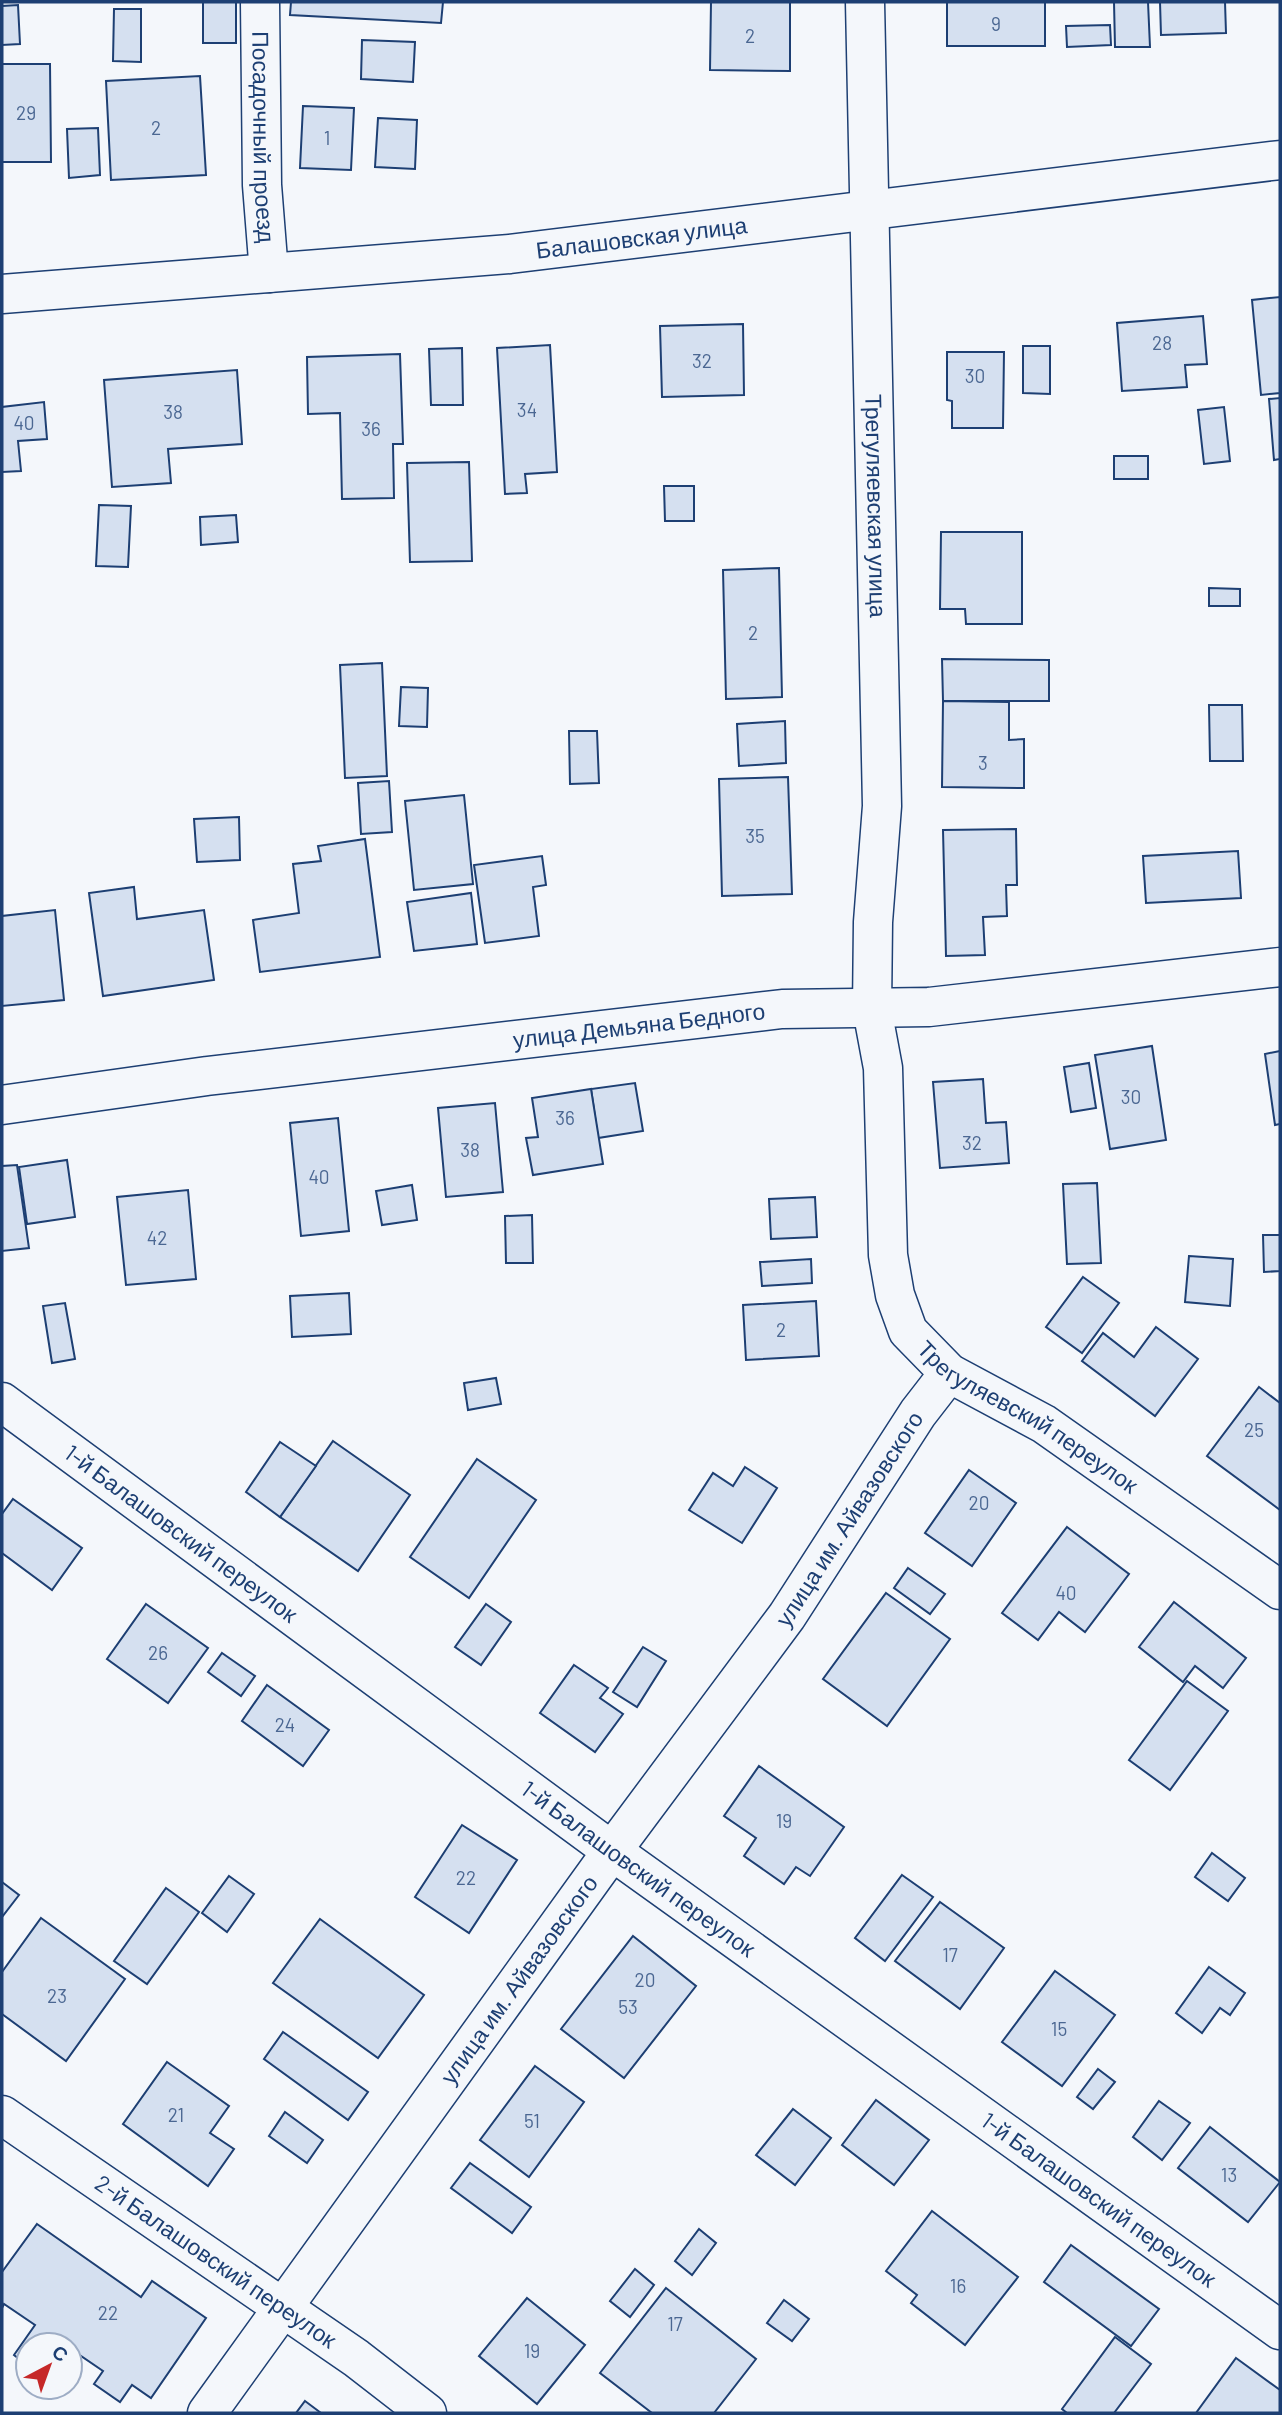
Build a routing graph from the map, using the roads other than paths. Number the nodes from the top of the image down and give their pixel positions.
1 (260, 2) edge
2 (865, 2) edge
3 (1280, 160) edge
4 (868, 212) junction
5 (268, 273) junction
6 (2, 294) edge
7 (1280, 967) edge
8 (873, 1009) junction
9 (2, 1105) edge
10 (949, 1373) junction
11 (2, 1402) edge
12 (1280, 1590) edge
13 (612, 1851) junction
14 (2, 2115) edge
15 (284, 2309) junction
16 (1280, 2330) edge
17 (206, 2413) edge
18 (427, 2413) edge

1 - 5 street, Посадочный проезд
2 - 4 street, Трегуляевская улица
3 - 4 street, Балашовская улица
4 - 5 street, Балашовская улица
4 - 8 street, Трегуляевская улица
5 - 6 street, Балашовская улица
7 - 8 street, улица Демьяна Бедного
8 - 9 street, улица Демьяна Бедного
8 - 10 street, Трегуляевский переулок
10 - 12 street, Трегуляевский переулок
10 - 13 street, улица им. Айвазовского
11 - 13 street, 1-й Балашовский переулок
13 - 15 street, улица им. Айвазовского
13 - 16 street, 1-й Балашовский переулок
14 - 15 street, 2-й Балашовский переулок
15 - 17 street, улица им. Айвазовского
15 - 18 street, 2-й Балашовский переулок

